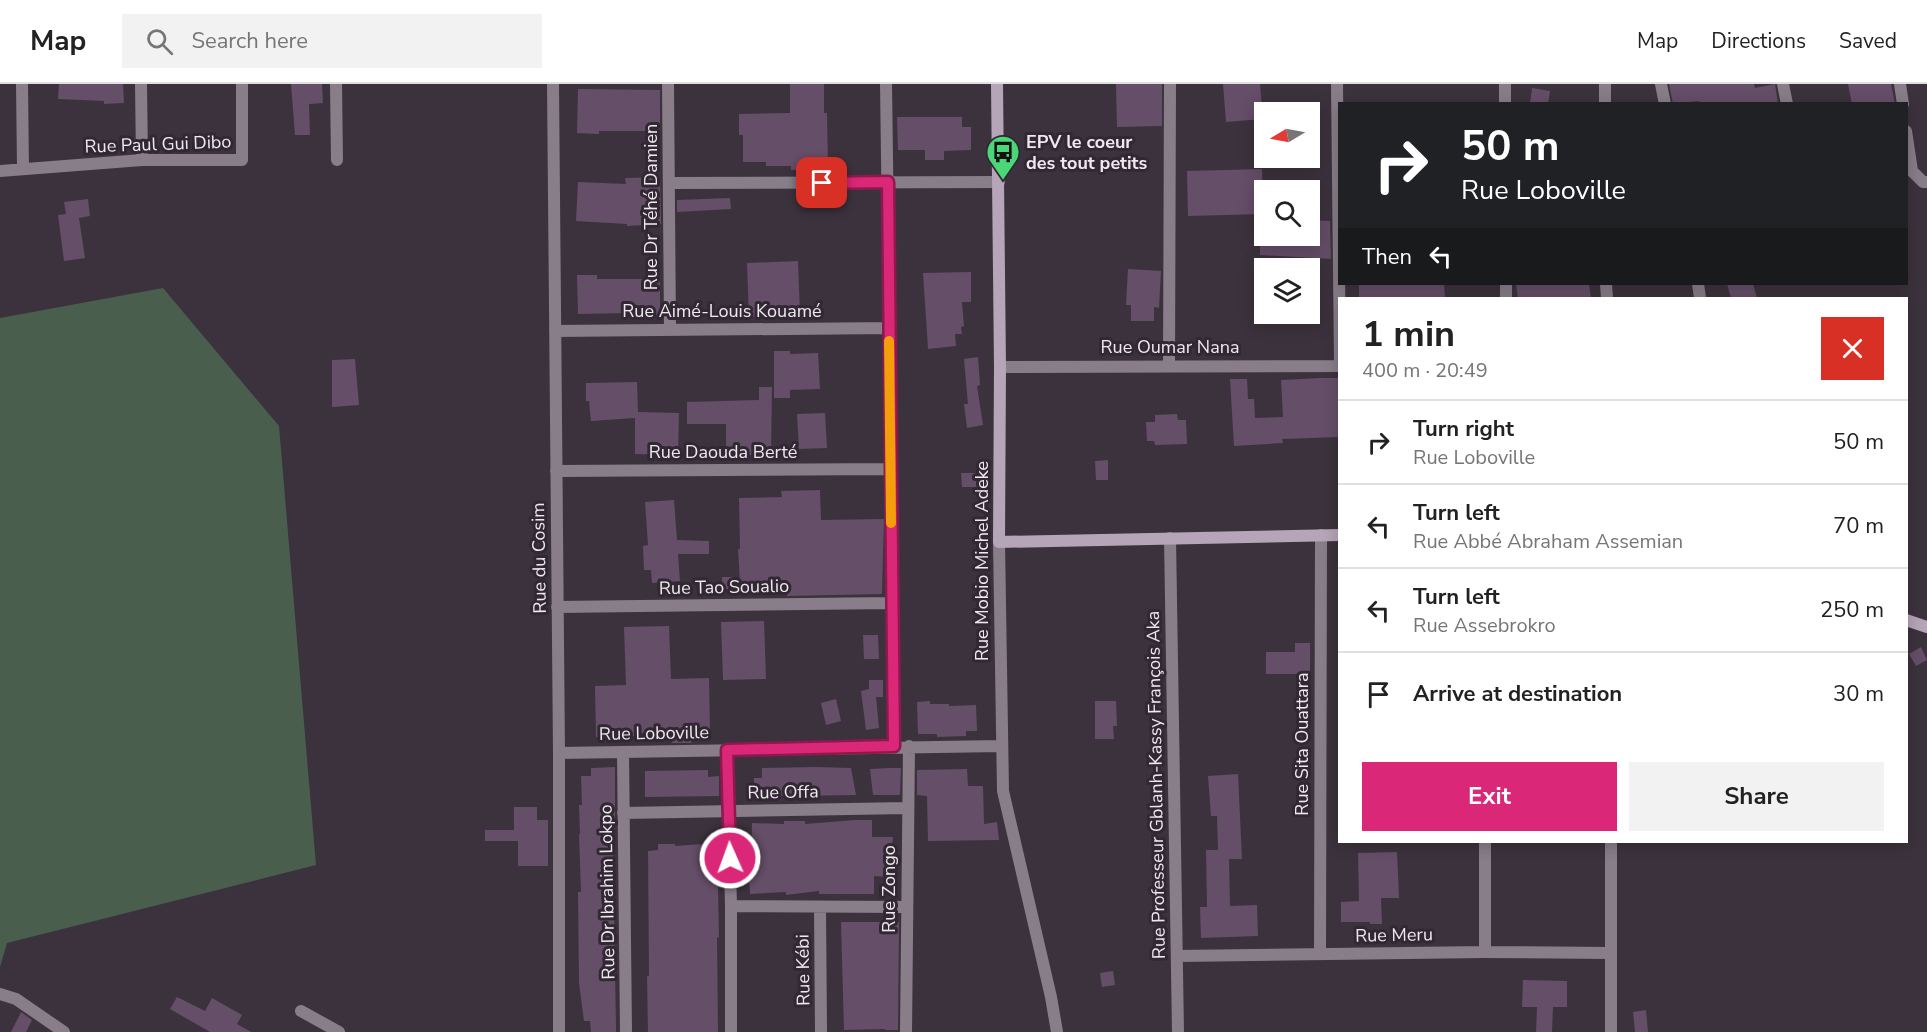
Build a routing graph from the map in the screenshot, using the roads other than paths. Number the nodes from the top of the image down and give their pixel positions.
1 (22, 84) edge
2 (141, 84) edge
3 (242, 84) edge
4 (336, 84) edge
5 (553, 84) edge
6 (668, 84) edge
7 (886, 84) edge
8 (997, 84) edge
9 (1170, 84) edge
10 (1336, 84) edge
11 (1505, 84) edge
12 (1605, 84) edge
13 (1661, 84) edge
14 (1783, 84) edge
15 (1900, 84) edge
16 (1505, 102) edge
17 (1605, 102) edge
18 (1665, 102) edge
19 (1786, 102) edge
20 (1903, 102) edge
21 (1908, 144) edge
22 (142, 160) junction
23 (337, 160) dead end
24 (23, 169) junction
25 (0, 171) edge
26 (888, 182) junction
27 (999, 182) junction
28 (1927, 182) edge
29 (669, 183) junction
30 (1338, 224) edge
31 (889, 328) junction
32 (555, 330) junction
33 (670, 330) junction
34 (1338, 364) edge
35 (1169, 365) junction
36 (1000, 367) junction
37 (890, 468) junction
38 (556, 471) junction
39 (1320, 535) junction
40 (1338, 535) edge
41 (1170, 538) junction
42 (999, 542) junction
43 (891, 603) junction
44 (557, 607) junction
45 (1908, 621) edge
46 (1927, 627) edge
47 (894, 746) junction
48 (909, 746) junction
49 (1001, 746) junction
50 (727, 750) junction
51 (623, 752) junction
52 (559, 753) junction
53 (907, 808) junction
54 (728, 810) junction
55 (623, 813) junction
56 (1485, 843) edge
57 (1611, 843) edge
58 (731, 906) junction
59 (820, 907) junction
60 (906, 907) junction
61 (1485, 952) junction
62 (1320, 953) junction
63 (1611, 953) junction
64 (1177, 956) junction
65 (0, 994) edge
66 (301, 1011) dead end
67 (64, 1032) edge
68 (339, 1032) edge
69 (559, 1032) edge
70 (626, 1032) edge
71 (731, 1032) edge
72 (821, 1032) edge
73 (906, 1032) edge
74 (1057, 1032) edge
75 (1178, 1032) edge
76 (1611, 1032) edge

1 - 24 street
2 - 22 street
3 - 22 street, Rue Paul Gui Dibo
4 - 23 street
5 - 32 street, Rue du Cosim
6 - 29 street, Rue Dr Téhé Damien
7 - 26 street
8 - 27 street, Rue Mobio Michel Adeke
9 - 35 street
10 - 30 street
11 - 16 street
12 - 17 street
13 - 18 street
14 - 19 street
15 - 20 street
21 - 28 street
22 - 24 street, Rue Paul Gui Dibo
24 - 25 street, Rue Paul Gui Dibo
26 - 27 street
26 - 29 street
26 - 31 street
27 - 36 street, Rue Mobio Michel Adeke
29 - 33 street, Rue Dr Téhé Damien
31 - 33 street, Rue Aimé-Louis Kouamé
31 - 37 street
32 - 33 street, Rue Aimé-Louis Kouamé
32 - 38 street, Rue du Cosim
34 - 35 street, Rue Oumar Nana
35 - 36 street, Rue Oumar Nana
36 - 42 street, Rue Mobio Michel Adeke
37 - 38 street, Rue Daouda Berté
37 - 43 street
38 - 44 street, Rue du Cosim
39 - 40 street
39 - 41 street
39 - 62 street, Rue Sita Ouattara
41 - 42 street
41 - 64 street, Rue Professeur Gblanh-Kassy François Aka
42 - 49 street, Rue Mobio Michel Adeke
43 - 44 street, Rue Tao Soualio
43 - 47 street
44 - 52 street, Rue du Cosim
45 - 46 street
47 - 48 street, Rue Loboville
47 - 50 street, Rue Loboville
48 - 49 street, Rue Loboville
48 - 53 street, Rue Zongo
49 - 74 street, Rue Mobio Michel Adeke
50 - 51 street, Rue Loboville
50 - 54 street
51 - 52 street, Rue Loboville
51 - 55 street, Rue Dr Ibrahim Lokpo
52 - 69 street, Rue du Cosim
53 - 54 street, Rue Offa
53 - 60 street, Rue Zongo
54 - 55 street, Rue Offa
54 - 58 street
55 - 70 street, Rue Dr Ibrahim Lokpo
56 - 61 street
57 - 63 street
58 - 59 street
58 - 71 street
59 - 60 street
59 - 72 street, Rue Kébi
60 - 73 street, Rue Zongo
61 - 62 street, Rue Meru
61 - 63 street, Rue Meru
62 - 64 street, Rue Meru
63 - 76 street
64 - 75 street, Rue Professeur Gblanh-Kassy François Aka
65 - 67 street
66 - 68 street

